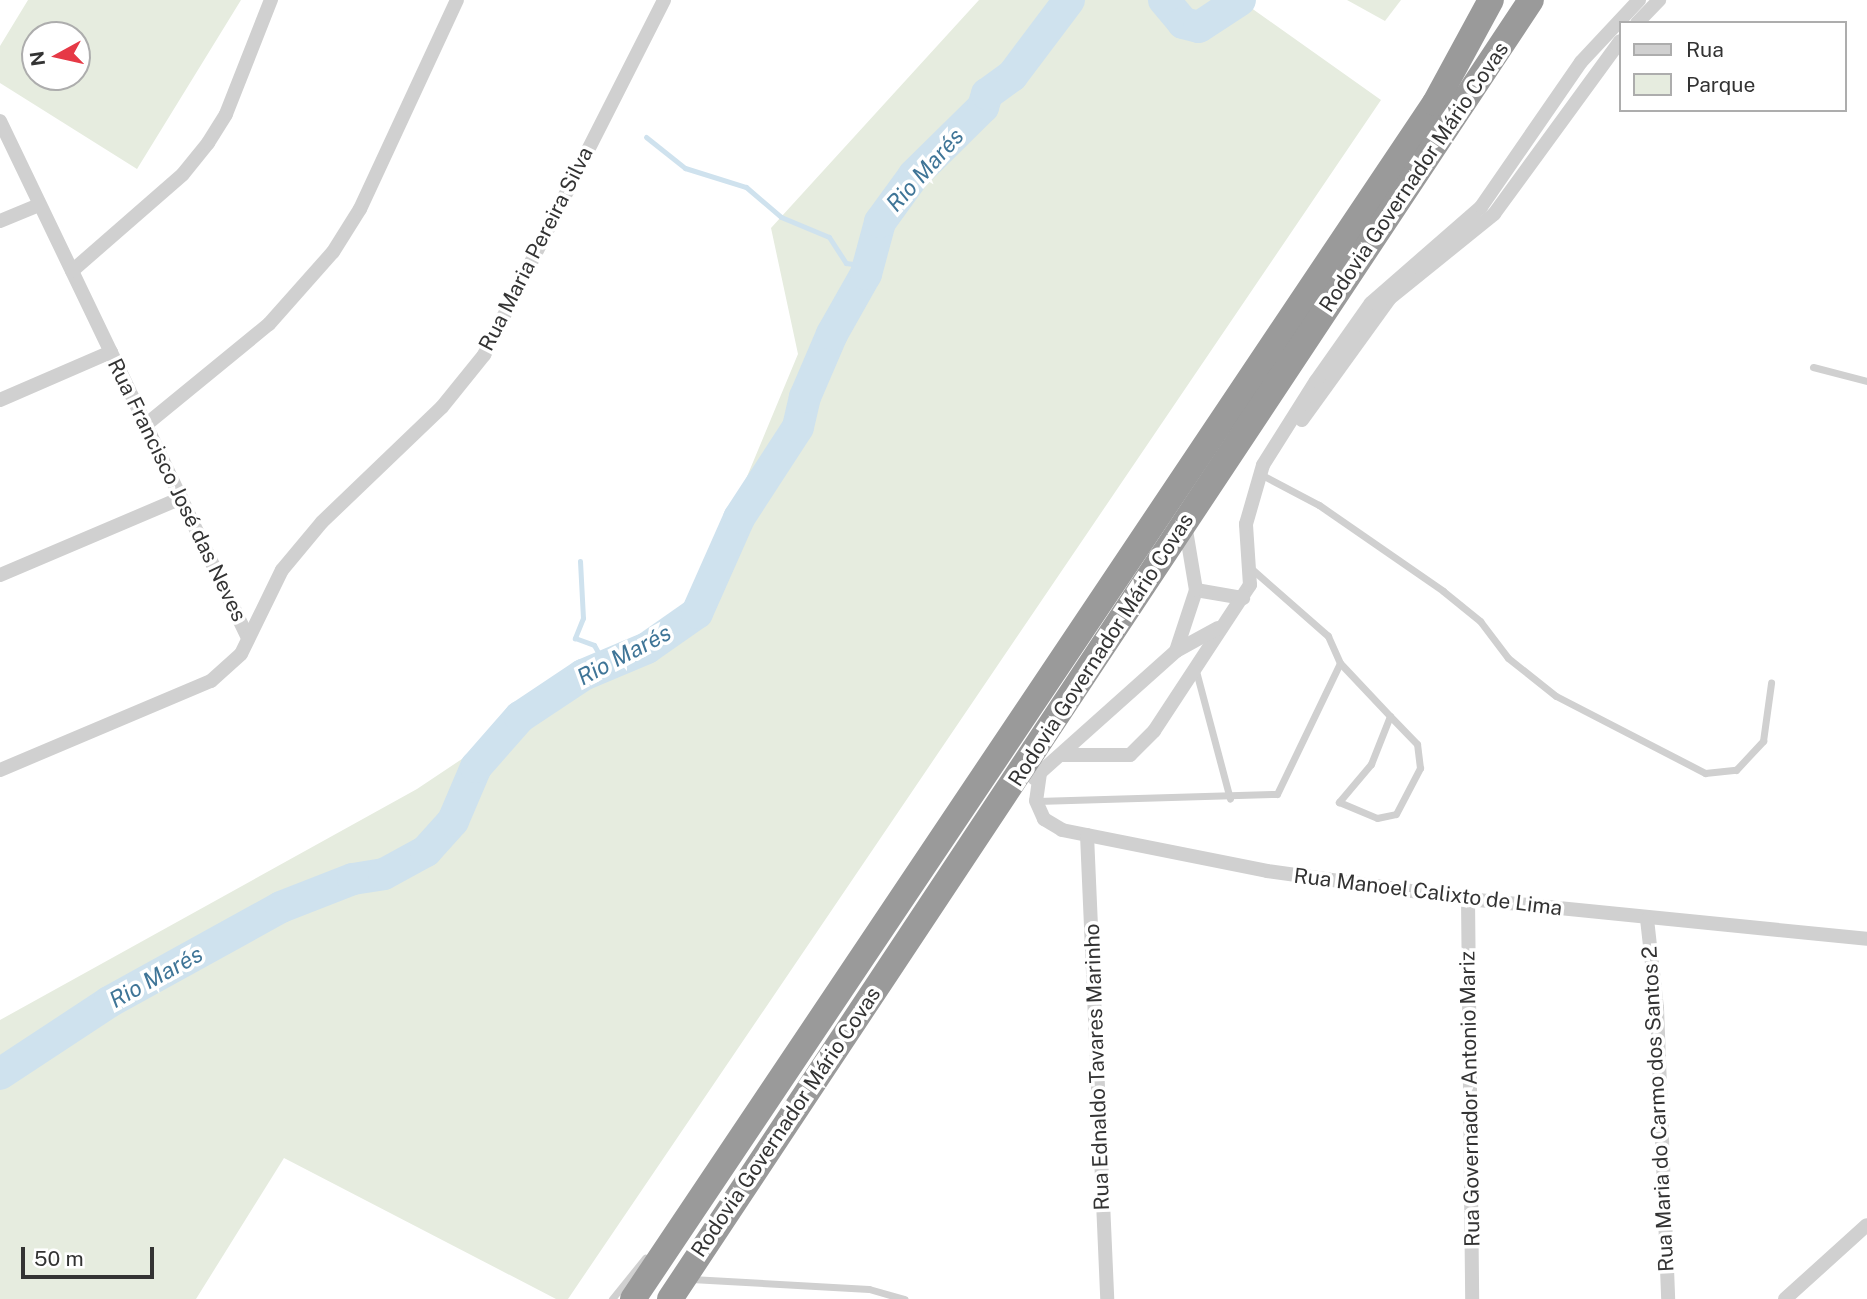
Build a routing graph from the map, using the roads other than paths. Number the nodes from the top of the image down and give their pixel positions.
1 (271, 0) edge
2 (457, 0) edge
3 (664, 0) edge
4 (1491, 0) edge
5 (1531, 0) edge
6 (1639, 0) edge
7 (1659, 0) edge
8 (1619, 21) edge
9 (1639, 21) edge
10 (1618, 22) edge
11 (1618, 44) edge
12 (0, 121) edge
13 (38, 205) junction
14 (0, 221) edge
15 (72, 271) junction
16 (111, 352) junction
17 (1813, 367) dead end
18 (1867, 380) edge
19 (0, 400) edge
20 (148, 423) junction
21 (1262, 475) junction
22 (181, 498) junction
23 (1185, 523) junction
24 (1253, 569) junction
25 (0, 575) edge
26 (1196, 590) junction
27 (1243, 598) junction
28 (1222, 625) junction
29 (248, 638) junction
30 (1176, 651) junction
31 (1340, 663) junction
32 (1195, 668) junction
33 (1771, 683) dead end
34 (1390, 716) junction
35 (1063, 755) junction
36 (0, 770) edge
37 (1040, 773) junction
38 (1230, 799) junction
39 (1036, 801) junction
40 (994, 810) junction
41 (1087, 835) junction
42 (1468, 899) junction
43 (1647, 919) junction
44 (1867, 939) edge
45 (720, 1169) junction
46 (1867, 1225) edge
47 (675, 1289) edge
48 (612, 1299) edge
49 (634, 1299) edge
50 (905, 1299) edge
51 (1107, 1299) edge
52 (1472, 1299) edge
53 (1668, 1299) edge
54 (1785, 1299) edge

1 - 15 street
2 - 20 street
3 - 29 street, Rua Maria Pereira Silva
4 - 45 highway, Rodovia Governador Mário Covas
5 - 23 highway, Rodovia Governador Mário Covas
6 - 8 street
7 - 9 street
10 - 21 street
11 - 21 street
12 - 13 street, Rua Francisco José das Neves
13 - 14 street
13 - 15 street, Rua Francisco José das Neves
15 - 16 street, Rua Francisco José das Neves
16 - 19 street
16 - 20 street, Rua Francisco José das Neves
17 - 18 lane
20 - 22 street, Rua Francisco José das Neves
21 - 24 street
21 - 33 lane
22 - 25 street
22 - 29 street, Rua Francisco José das Neves
23 - 26 street
23 - 40 highway, Rodovia Governador Mário Covas
24 - 27 street
24 - 31 lane
26 - 27 street
26 - 30 street
27 - 28 street
28 - 30 street
28 - 32 street
29 - 36 street, Rua Francisco José das Neves
30 - 35 street
31 - 34 lane
31 - 38 lane
32 - 35 street
32 - 38 lane
34 - 34 lane
35 - 37 street
37 - 39 street
37 - 40 street
38 - 39 lane
39 - 41 street, Rua Manoel Calixto de Lima
40 - 47 highway, Rodovia Governador Mário Covas
41 - 42 street, Rua Manoel Calixto de Lima
41 - 51 street, Rua Ednaldo Tavares Marinho
42 - 43 street, Rua Manoel Calixto de Lima
42 - 52 street, Rua Governador Antonio Mariz
43 - 44 street, Rua Manoel Calixto de Lima
43 - 53 street, Rua Maria do Carmo dos Santos 2
45 - 48 lane
45 - 49 highway, Rodovia Governador Mário Covas
46 - 54 street
47 - 50 lane

